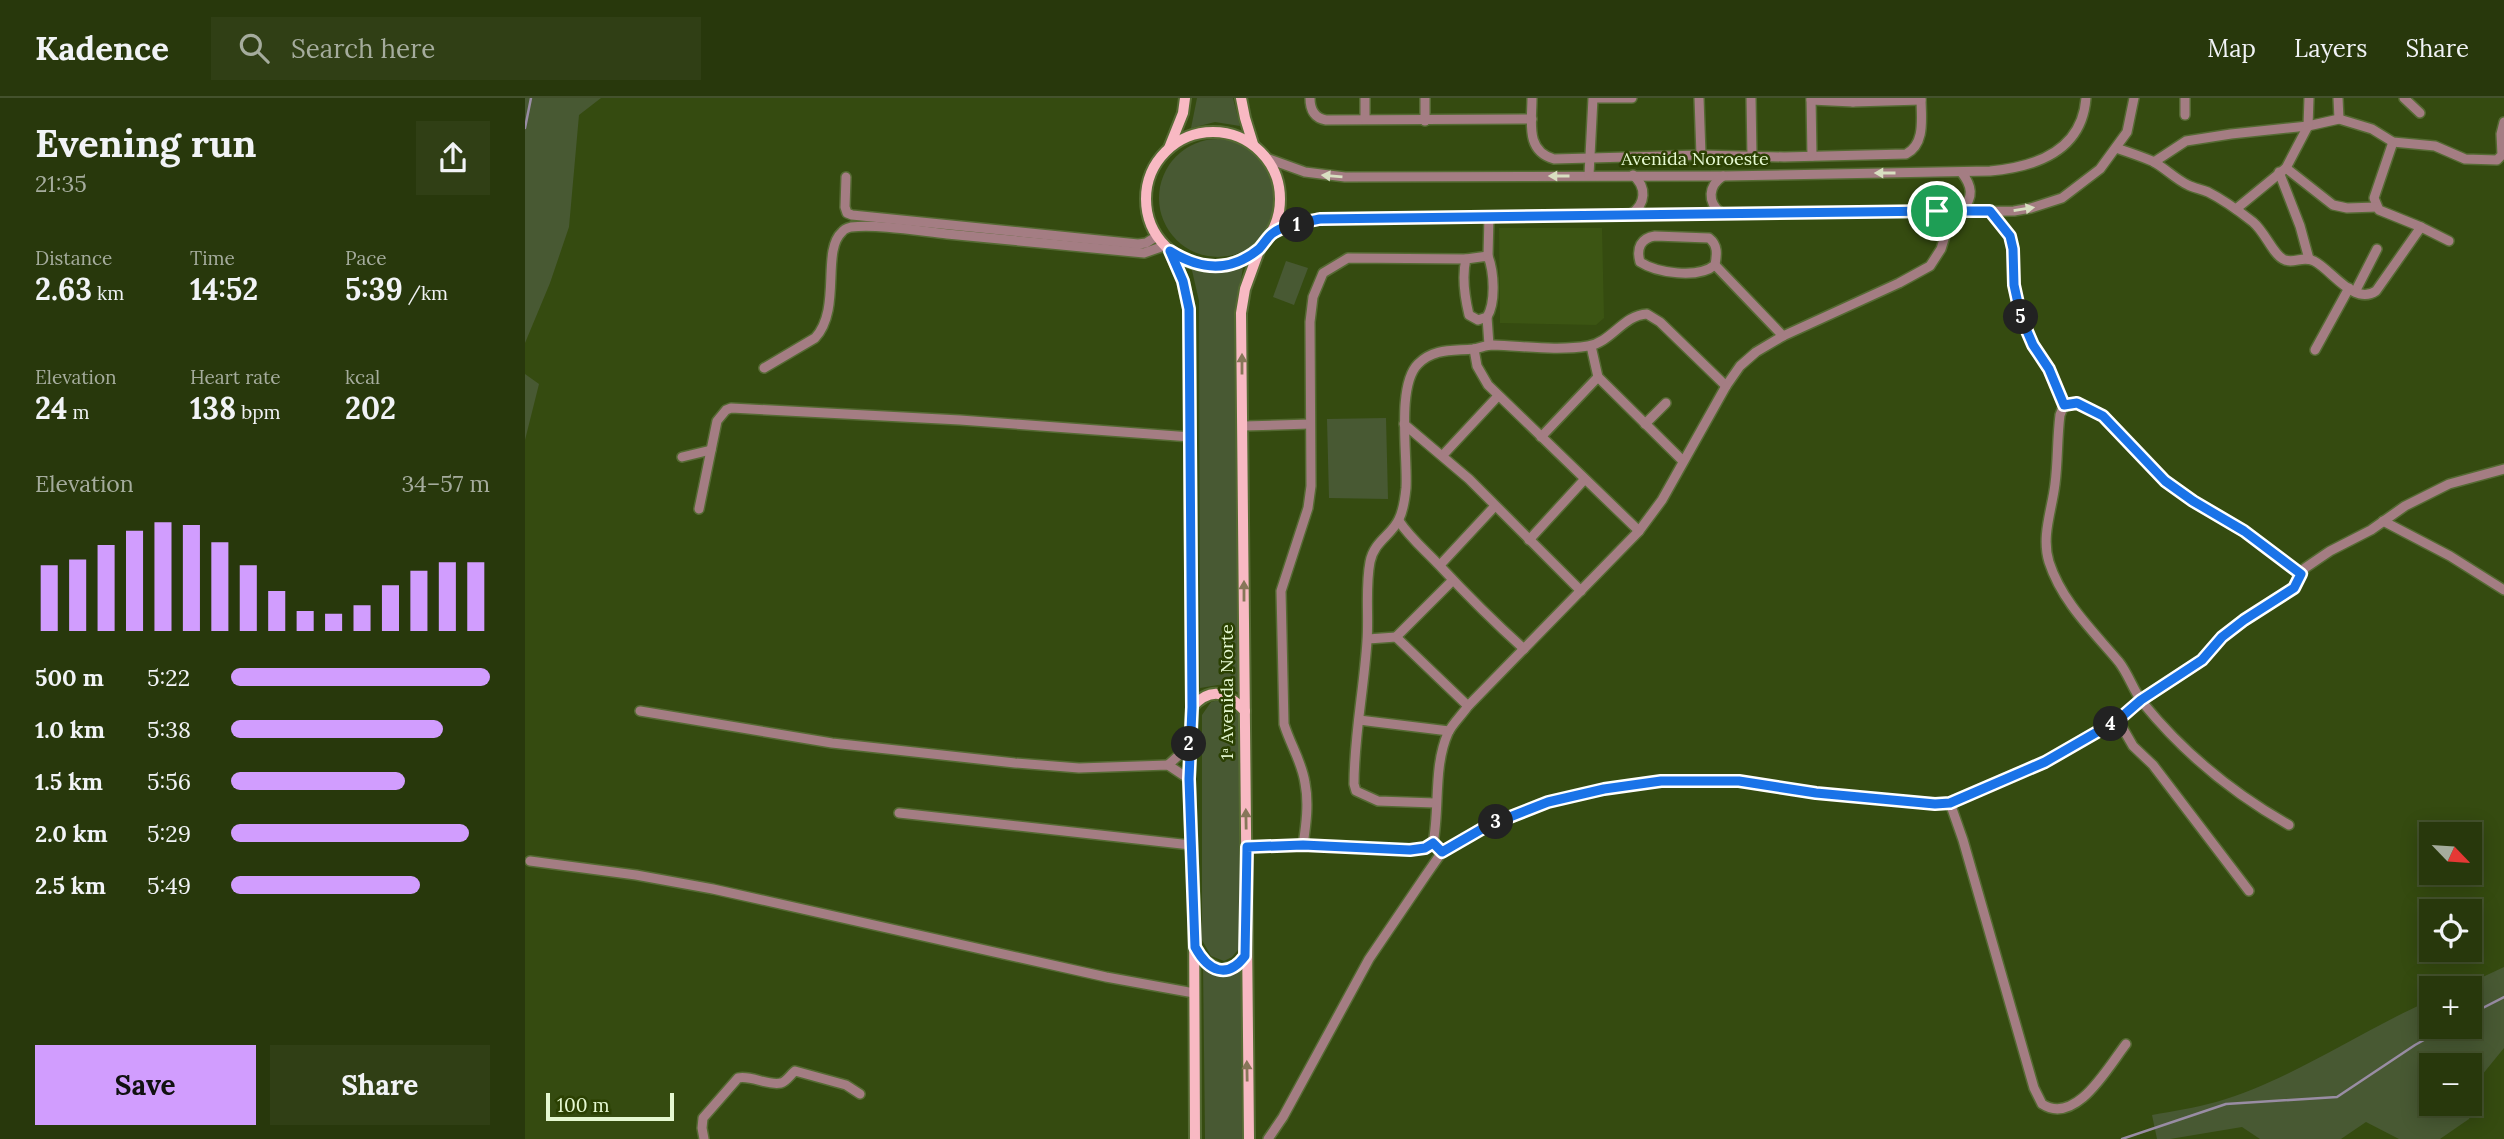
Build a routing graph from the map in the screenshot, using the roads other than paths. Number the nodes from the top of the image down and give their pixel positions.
1 (1185, 98) edge
2 (1241, 98) edge
3 (1310, 98) edge
4 (1365, 98) edge
5 (1425, 98) edge
6 (1532, 98) edge
7 (1632, 98) edge
8 (1699, 98) edge
9 (1751, 98) edge
10 (2086, 98) edge
11 (2134, 98) edge
12 (2185, 98) edge
13 (2309, 98) edge
14 (2338, 98) edge
15 (2404, 98) edge
16 (1811, 99) edge
17 (1921, 99) edge
18 (1851, 100) edge
19 (2420, 113) dead end
20 (2185, 115) dead end
21 (1365, 119) junction
22 (1532, 119) junction
23 (2339, 119) junction
24 (1425, 121) junction
25 (2504, 122) edge
26 (2308, 126) junction
27 (2393, 142) junction
28 (1253, 144) junction
29 (1168, 148) junction
30 (2116, 148) junction
31 (1701, 155) junction
32 (1752, 156) junction
33 (1812, 156) junction
34 (1588, 157) junction
35 (1269, 159) junction
36 (2154, 162) junction
37 (2282, 170) junction
38 (1962, 173) junction
39 (1633, 175) junction
40 (1589, 176) junction
41 (1725, 176) junction
42 (846, 177) dead end
43 (2377, 206) junction
44 (2236, 209) junction
45 (1958, 210) junction
46 (1990, 211) junction
47 (1721, 213) junction
48 (1631, 214) junction
49 (1489, 216) junction
50 (2421, 226) junction
51 (1272, 233) junction
52 (1157, 236) junction
53 (2449, 241) dead end
54 (1167, 248) junction
55 (1260, 248) junction
56 (2377, 249) dead end
57 (1489, 256) junction
58 (1466, 259) junction
59 (2309, 259) junction
60 (1715, 265) junction
61 (2352, 290) junction
62 (1487, 317) junction
63 (1783, 336) junction
64 (1489, 345) junction
65 (1591, 346) junction
66 (1474, 349) junction
67 (2315, 350) dead end
68 (764, 368) dead end
69 (1598, 377) junction
70 (1726, 386) junction
71 (1498, 396) junction
72 (1666, 402) dead end
73 (2064, 405) junction
74 (1310, 424) junction
75 (1404, 424) junction
76 (1645, 424) junction
77 (1243, 426) junction
78 (1191, 437) junction
79 (1541, 437) junction
80 (711, 450) junction
81 (1443, 455) junction
82 (682, 457) dead end
83 (1683, 461) junction
84 (2504, 469) edge
85 (1584, 480) junction
86 (1495, 506) junction
87 (699, 509) dead end
88 (1399, 521) junction
89 (2383, 521) junction
90 (1639, 531) junction
91 (1529, 540) junction
92 (1440, 565) junction
93 (2301, 574) junction
94 (1452, 581) junction
95 (2504, 590) edge
96 (1581, 591) junction
97 (1396, 637) junction
98 (1368, 639) junction
99 (1524, 649) junction
100 (2141, 700) junction
101 (1468, 706) junction
102 (1192, 707) junction
103 (640, 711) dead end
104 (1245, 711) junction
105 (1359, 720) junction
106 (2118, 720) junction
107 (1449, 731) junction
108 (1189, 746) junction
109 (1168, 765) junction
110 (1189, 779) junction
111 (1436, 803) junction
112 (1950, 803) junction
113 (899, 813) dead end
114 (2289, 825) dead end
115 (1433, 843) junction
116 (1191, 845) junction
117 (1303, 845) junction
118 (1247, 847) junction
119 (1442, 852) junction
120 (530, 860) dead end
121 (2249, 891) dead end
122 (1195, 947) junction
123 (1245, 956) junction
124 (1194, 993) junction
125 (2126, 1044) dead end
126 (860, 1094) dead end
127 (704, 1139) edge
128 (1195, 1139) edge
129 (1249, 1139) edge
130 (1268, 1139) edge

1 - 29 main road
2 - 28 main road
3 - 21 street
4 - 21 street
5 - 24 street
6 - 22 street
7 - 34 street
8 - 31 street
9 - 32 street
10 - 38 street, Avenida Noroeste
11 - 30 street
12 - 20 street
13 - 26 street
14 - 23 street
15 - 19 street
16 - 18 street
16 - 33 street
17 - 18 street
17 - 33 street
21 - 24 street
22 - 24 street
22 - 34 street
23 - 26 street
23 - 27 street
25 - 27 street
26 - 36 street
26 - 37 street
27 - 43 street
28 - 29 main road
28 - 35 main road
29 - 52 main road
30 - 36 street
46 -> 30 street
31 - 32 street
31 - 34 street
32 - 33 street
34 - 40 street
40 -> 35 street, Avenida Noroeste
35 - 51 main road
36 - 44 street
37 - 43 street
37 - 44 street
37 - 59 street
38 -> 41 street, Avenida Noroeste
38 - 45 street
39 - 40 street, Avenida Noroeste
39 - 41 street, Avenida Noroeste
39 - 48 street
41 - 47 street
42 - 52 street
43 - 50 street
44 - 59 street
45 - 46 street
45 - 47 street
45 - 63 street
46 - 73 street
47 - 48 street
48 - 49 street
49 - 51 street
49 - 57 street
50 - 53 street
50 - 61 street
51 - 55 main road
52 - 54 main road
54 - 55 main road
54 - 68 street
54 - 78 main road, 1ᵃ Avenida Norte
77 -> 55 main road, 1ᵃ Avenida Norte
56 - 61 street
57 - 58 street
57 - 62 street
58 - 62 street
58 - 74 street
59 - 61 street
60 - 60 street
60 - 63 street
61 - 67 street
62 - 64 street
63 - 70 street
64 - 65 street
64 - 66 street
65 - 69 street
65 - 70 street
66 - 71 street
66 - 75 street
69 - 76 street
69 - 79 street
70 - 83 street
71 - 79 street
71 - 81 street
72 - 76 street
73 - 93 street
73 - 100 street
74 - 77 street
74 - 117 street
75 - 81 street
75 - 88 street
76 - 83 street
104 -> 77 main road, 1ᵃ Avenida Norte
78 - 80 street
78 - 102 main road, 1ᵃ Avenida Norte
79 - 85 street
80 - 82 street
80 - 87 street
81 - 86 street
83 - 90 street
84 - 89 street
85 - 90 street
85 - 91 street
86 - 91 street
86 - 92 street
88 - 92 street
88 - 98 street
89 - 93 street
89 - 95 street
90 - 96 street
91 - 96 street
92 - 94 street
93 - 100 street
94 - 97 street
94 - 99 street
96 - 99 street
97 - 98 street
97 - 101 street
98 - 105 street
99 - 101 street
100 - 106 street
100 - 114 street
101 - 107 street
102 - 104 main road
102 - 108 main road, 1ᵃ Avenida Norte
103 - 109 street
118 -> 104 main road, 1ᵃ Avenida Norte
105 - 107 street
105 - 111 street
106 - 112 street
106 - 121 street
107 - 111 street
108 - 109 street
108 - 110 main road, 1ᵃ Avenida Norte
109 - 110 street
110 - 116 main road, 1ᵃ Avenida Norte
111 - 115 street
112 - 119 street
112 - 125 street
113 - 116 street
115 - 117 street
115 - 119 street
116 - 122 main road, 1ᵃ Avenida Norte
117 - 118 street
118 - 123 main road, 1ᵃ Avenida Norte
119 - 130 street
120 - 124 street
122 - 123 main road
122 - 124 main road, 1ᵃ Avenida Norte
129 -> 123 main road, 1ᵃ Avenida Norte
124 - 128 main road, 1ᵃ Avenida Norte
126 - 127 street

